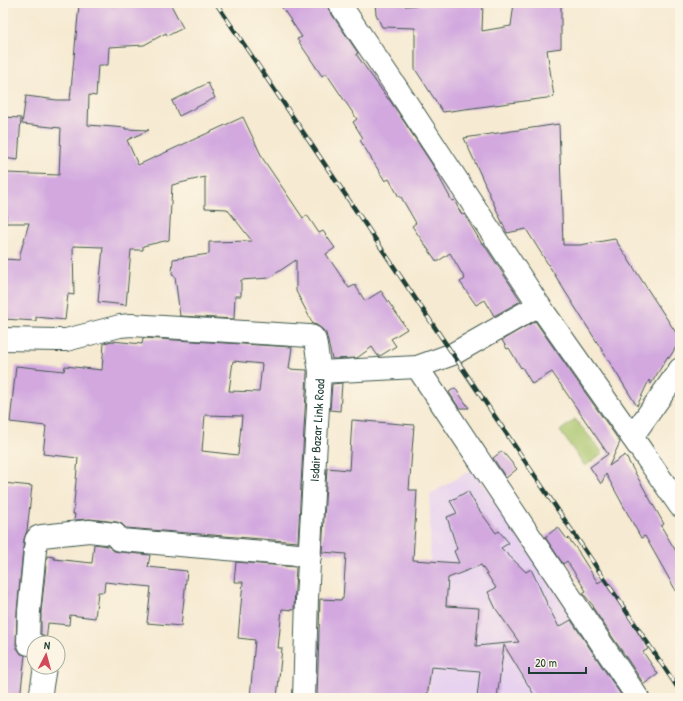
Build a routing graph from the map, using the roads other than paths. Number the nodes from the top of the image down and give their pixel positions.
1 (339, 3) edge
2 (539, 305) junction
3 (3, 339) edge
4 (417, 367) junction
5 (680, 369) edge
6 (320, 372) junction
7 (632, 437) junction
8 (680, 506) edge
9 (310, 556) junction
10 (28, 635) edge
11 (44, 675) edge
12 (40, 698) edge
13 (304, 698) edge
14 (638, 698) edge

1 - 2 street
2 - 4 street, Isdair Bazar Link Road
2 - 7 street
3 - 6 street
4 - 6 street, Isdair Bazar Link Road
4 - 14 street
5 - 7 street
6 - 9 street, Isdair Bazar Link Road
7 - 8 street
9 - 10 street
9 - 13 street, Isdair Bazar Link Road
11 - 12 street

